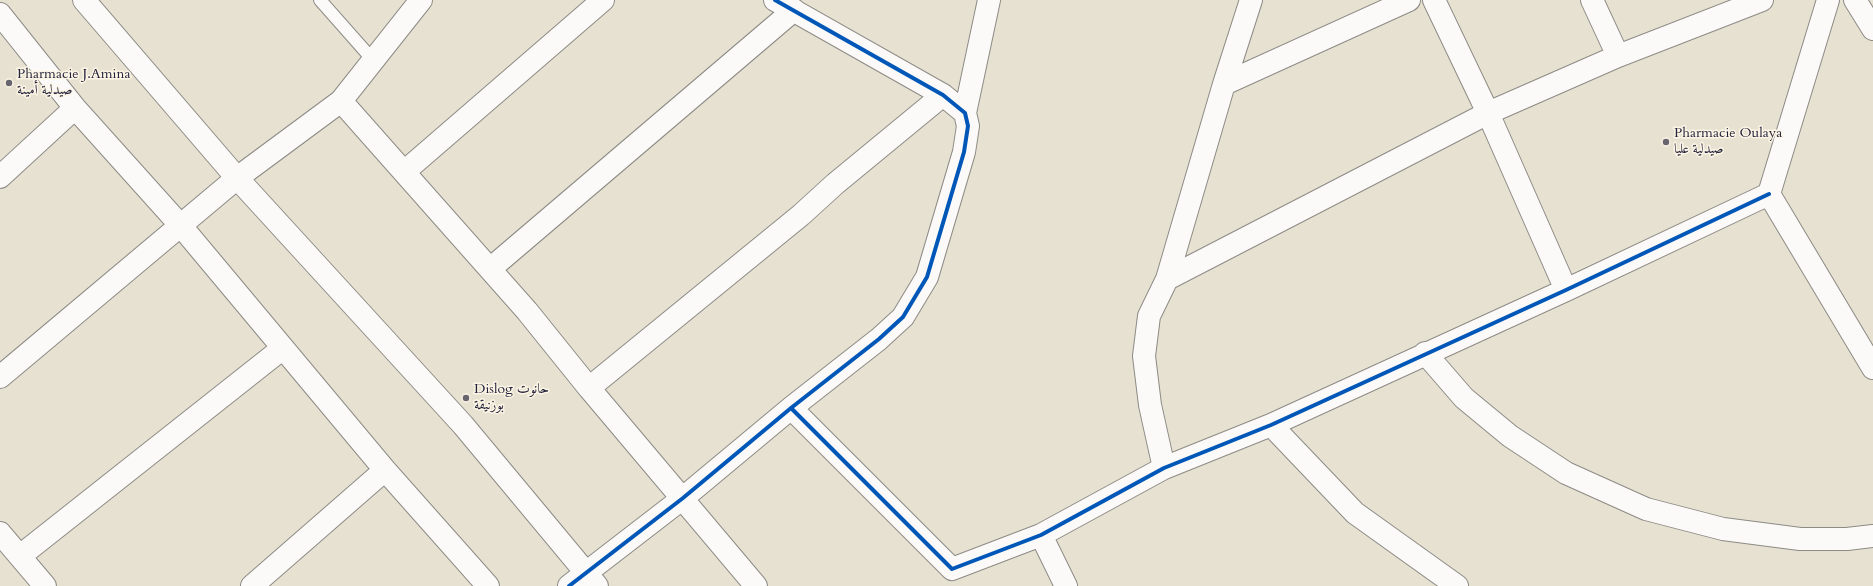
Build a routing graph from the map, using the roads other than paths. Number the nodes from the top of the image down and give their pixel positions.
1 (84, 0) edge
2 (320, 0) edge
3 (420, 0) edge
4 (603, 0) edge
5 (988, 0) edge
6 (1251, 0) edge
7 (1409, 0) edge
8 (1434, 0) edge
9 (1592, 0) edge
10 (1762, 0) edge
11 (1828, 0) edge
12 (1854, 0) edge
13 (784, 5) edge
14 (0, 14) edge
15 (1873, 29) edge
16 (1618, 56) junction
17 (373, 60) junction
18 (1224, 84) junction
19 (943, 95) junction
20 (341, 101) junction
21 (76, 108) junction
22 (965, 113) junction
23 (1488, 113) junction
24 (404, 172) junction
25 (0, 177) edge
26 (237, 178) junction
27 (1769, 194) junction
28 (181, 226) junction
29 (490, 269) junction
30 (1167, 279) junction
31 (1566, 290) junction
32 (283, 348) junction
33 (1425, 353) junction
34 (1873, 368) edge
35 (0, 377) edge
36 (589, 388) junction
37 (791, 408) junction
38 (1271, 425) junction
39 (1164, 468) junction
40 (385, 470) junction
41 (683, 498) junction
42 (0, 533) edge
43 (1041, 535) junction
44 (1873, 536) edge
45 (20, 556) junction
46 (955, 577) edge
47 (592, 580) edge
48 (45, 586) edge
49 (252, 586) edge
50 (488, 586) edge
51 (569, 586) edge
52 (756, 586) edge
53 (1066, 586) edge
54 (1457, 586) edge

1 - 26 street
2 - 17 lane
3 - 17 street
4 - 24 street
5 - 22 street
6 - 18 street
7 - 18 street
8 - 23 street
9 - 16 street
10 - 16 street
11 - 27 street
12 - 15 street
13 - 19 street
13 - 29 street
14 - 21 street
16 - 23 street
17 - 20 street
18 - 30 street
19 - 22 street
19 - 36 street
20 - 24 street
20 - 26 street
21 - 25 street
21 - 28 street
22 - 37 street
23 - 30 street
23 - 31 street
24 - 29 street
26 - 28 street
26 - 47 street
27 - 31 street
27 - 34 street
28 - 32 street
28 - 35 street
29 - 36 street
30 - 39 street
31 - 33 street
32 - 40 street
32 - 45 street
33 - 38 street
33 - 44 street
36 - 41 street
37 - 41 street
37 - 46 street
38 - 39 street
38 - 54 street
39 - 43 street
40 - 49 street
40 - 50 street
41 - 47 street
41 - 52 street
42 - 45 street
43 - 46 street
43 - 53 street
45 - 48 street
47 - 51 street

